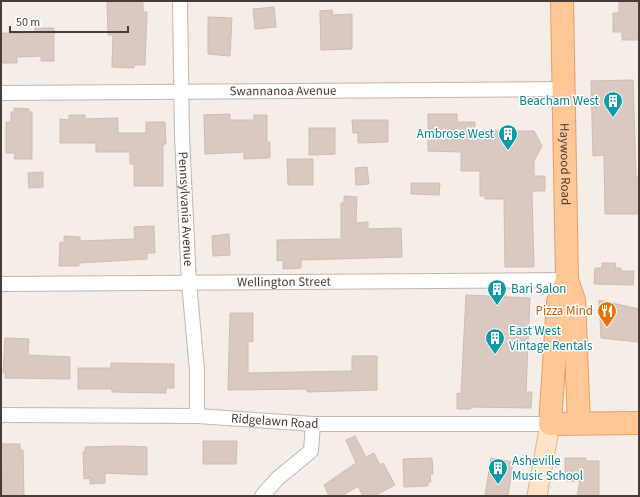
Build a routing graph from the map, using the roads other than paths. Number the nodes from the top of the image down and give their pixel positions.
1 (180, 1) edge
2 (562, 1) edge
3 (564, 89) junction
4 (182, 91) junction
5 (1, 93) edge
6 (566, 280) junction
7 (189, 283) junction
8 (1, 284) edge
9 (1, 415) edge
10 (197, 416) junction
11 (579, 423) junction
12 (639, 423) edge
13 (313, 424) junction
14 (550, 424) junction
15 (262, 496) edge
16 (536, 496) edge

1 - 4 street, Pennsylvania Avenue
2 - 3 main road, Haywood Road
3 - 4 street, Swannanoa Avenue
3 - 6 main road, Haywood Road
4 - 5 street, Swannanoa Avenue
4 - 7 street, Pennsylvania Avenue
6 - 7 street, Wellington Street
6 - 11 main road, Haywood Road
6 - 14 main road, Haywood Road
7 - 8 street, Wellington Street
7 - 10 street, Pennsylvania Avenue
9 - 10 street, Ridgelawn Road
10 - 13 street, Ridgelawn Road
11 - 12 main road
11 - 14 main road
13 - 14 street, Ridgelawn Road
13 - 15 street
14 - 16 street

